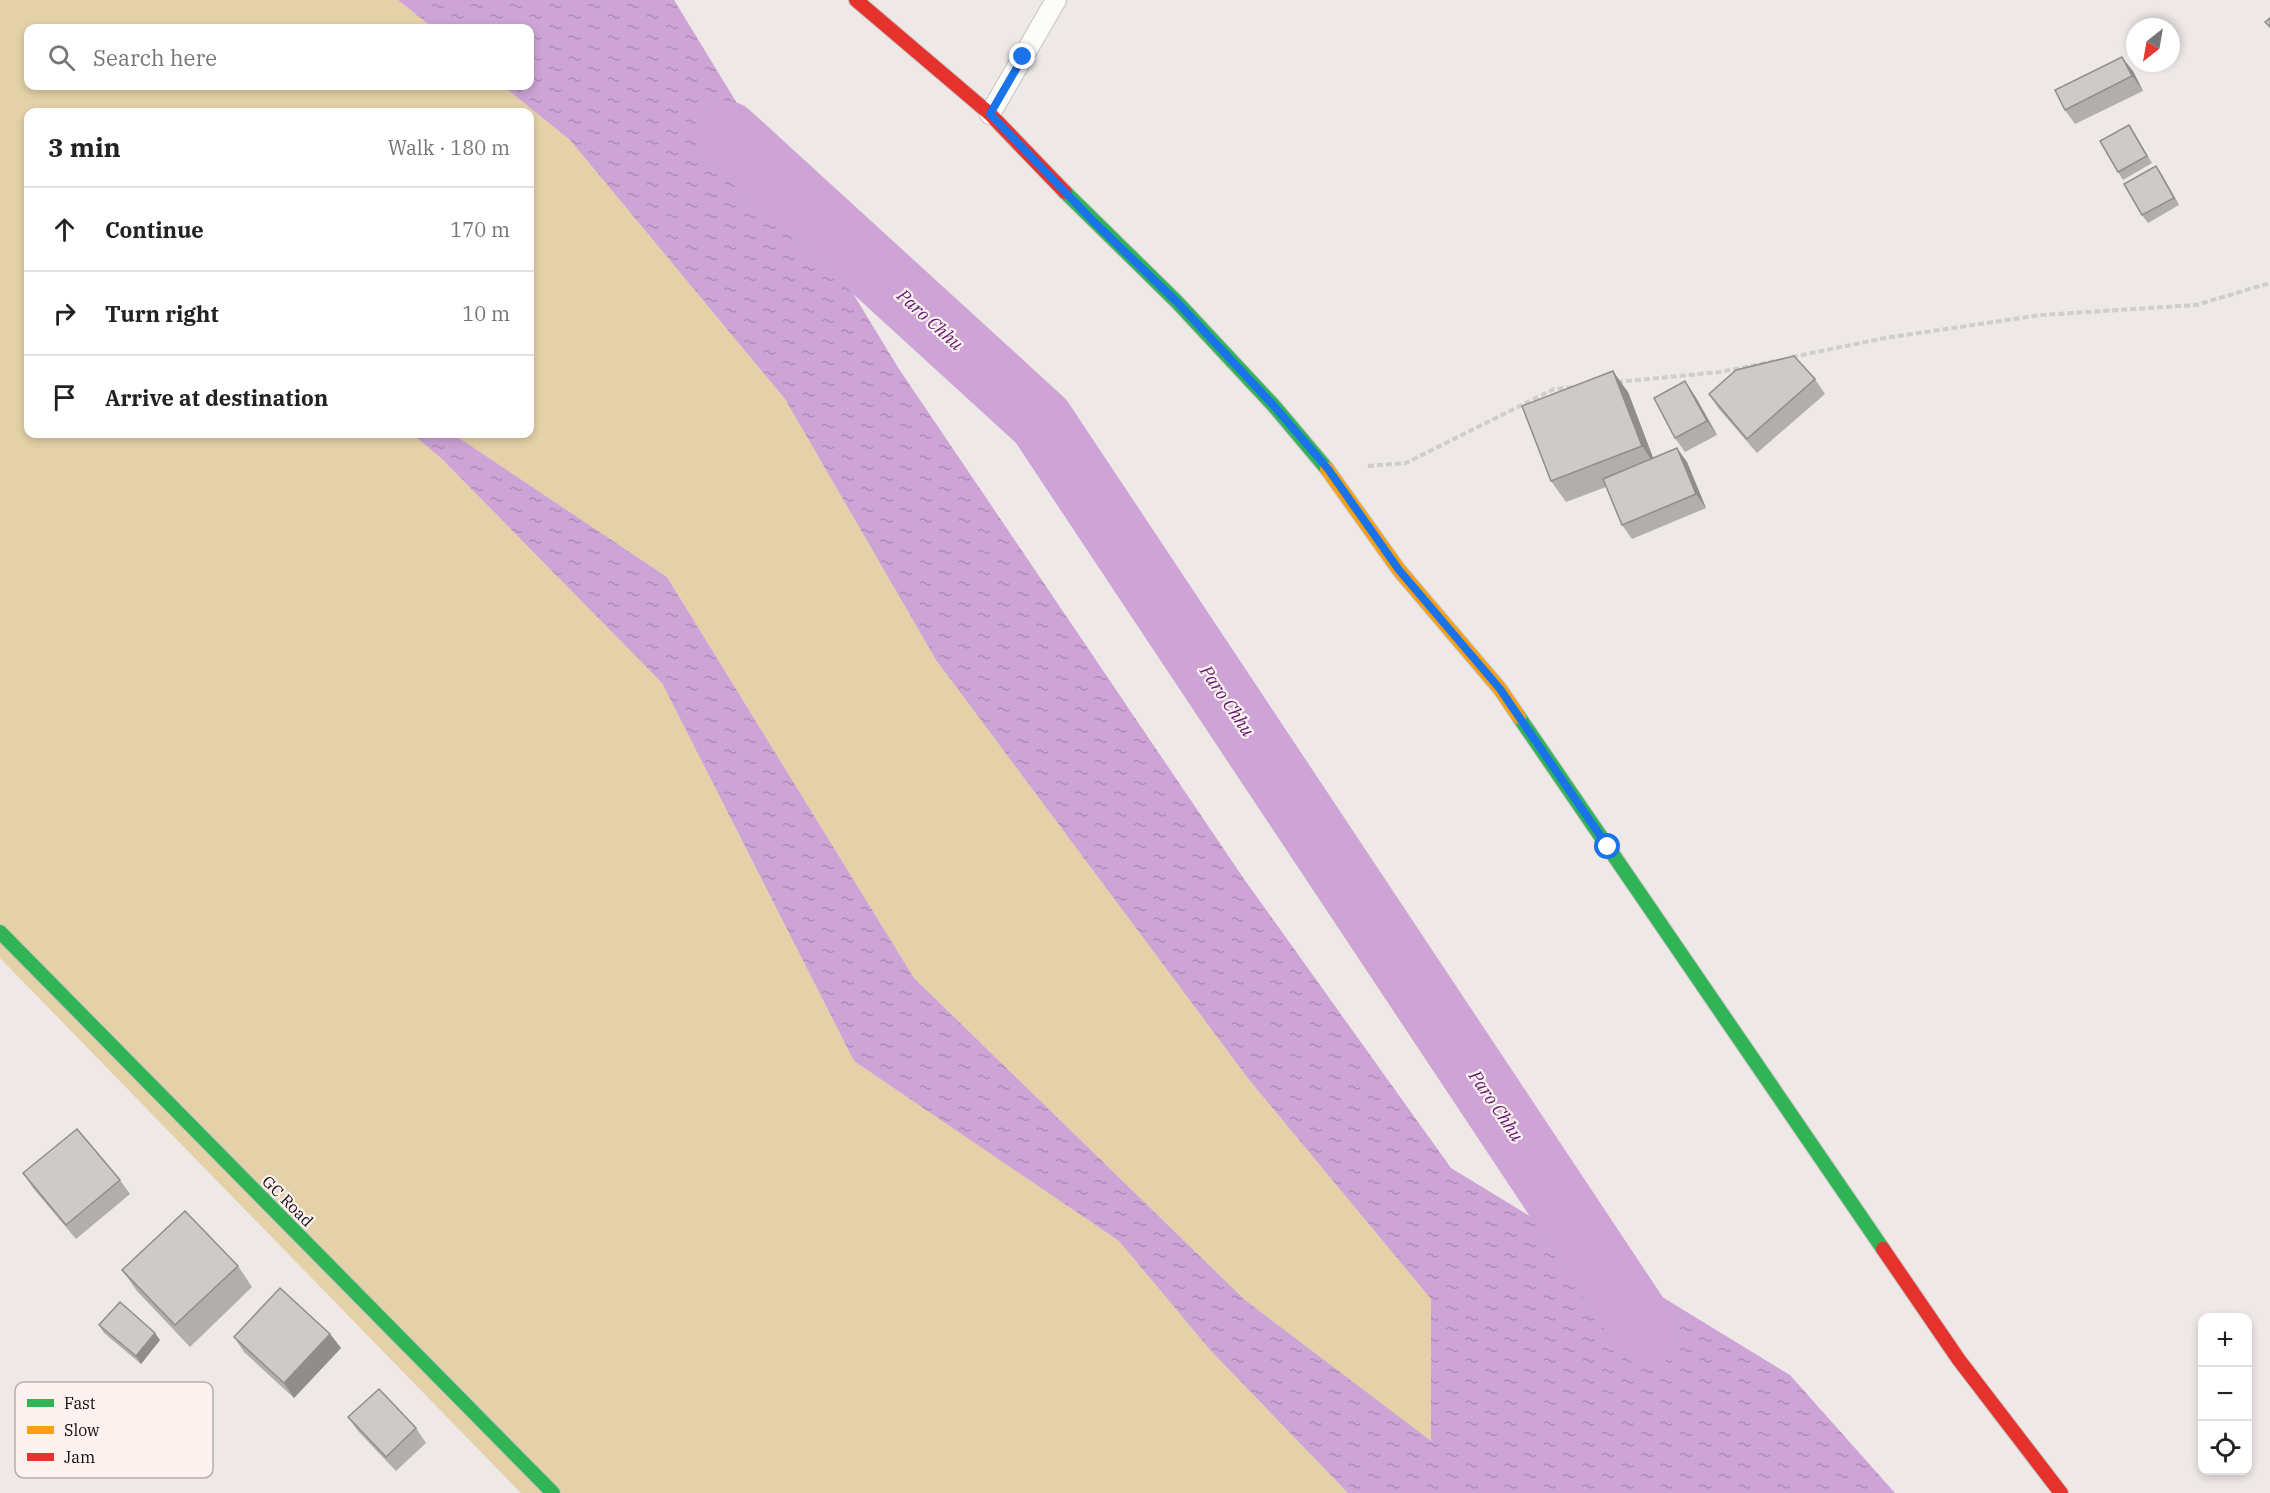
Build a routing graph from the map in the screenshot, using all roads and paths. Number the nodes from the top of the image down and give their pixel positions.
1 (856, 0) edge
2 (1056, 0) edge
3 (990, 114) junction
4 (2270, 283) edge
5 (1613, 383) edge
6 (1578, 386) edge
7 (1328, 469) junction
8 (0, 932) edge
9 (553, 1493) edge
10 (2061, 1493) edge

1 - 3 street
2 - 3 lane
3 - 7 street
4 - 5 path
6 - 7 path
7 - 10 street
8 - 9 street, GC Road

